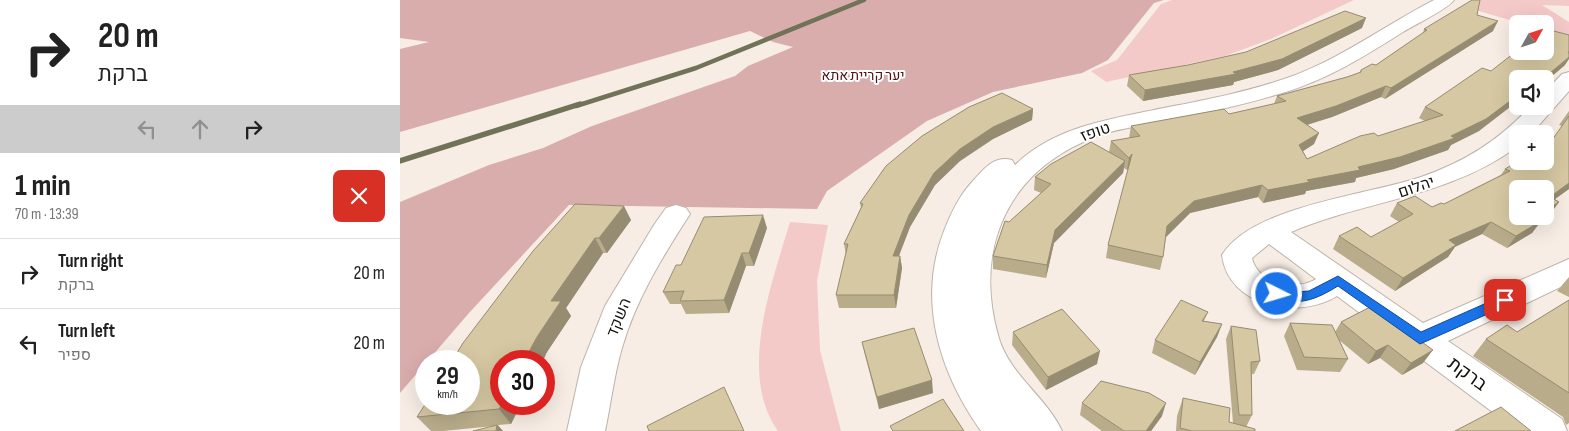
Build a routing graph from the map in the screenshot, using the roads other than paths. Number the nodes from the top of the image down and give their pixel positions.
1 (1424, 0) edge
2 (1446, 0) edge
3 (1569, 78) edge
4 (1554, 95) edge
5 (1535, 115) edge
6 (676, 214) dead end
7 (1270, 231) junction
8 (1569, 270) edge
9 (1338, 280) junction
10 (1420, 339) junction
11 (586, 431) edge
12 (1003, 431) edge
13 (1043, 431) edge
14 (1548, 431) edge

1 - 12 street, טופז
2 - 13 street, טופז
3 - 4 street, יהלום
5 - 7 street, יהלום
6 - 11 street, השקד
7 - 9 street
7 - 9 street, יהלום
8 - 10 street
9 - 10 street, ברקת
10 - 14 street, ברקת

